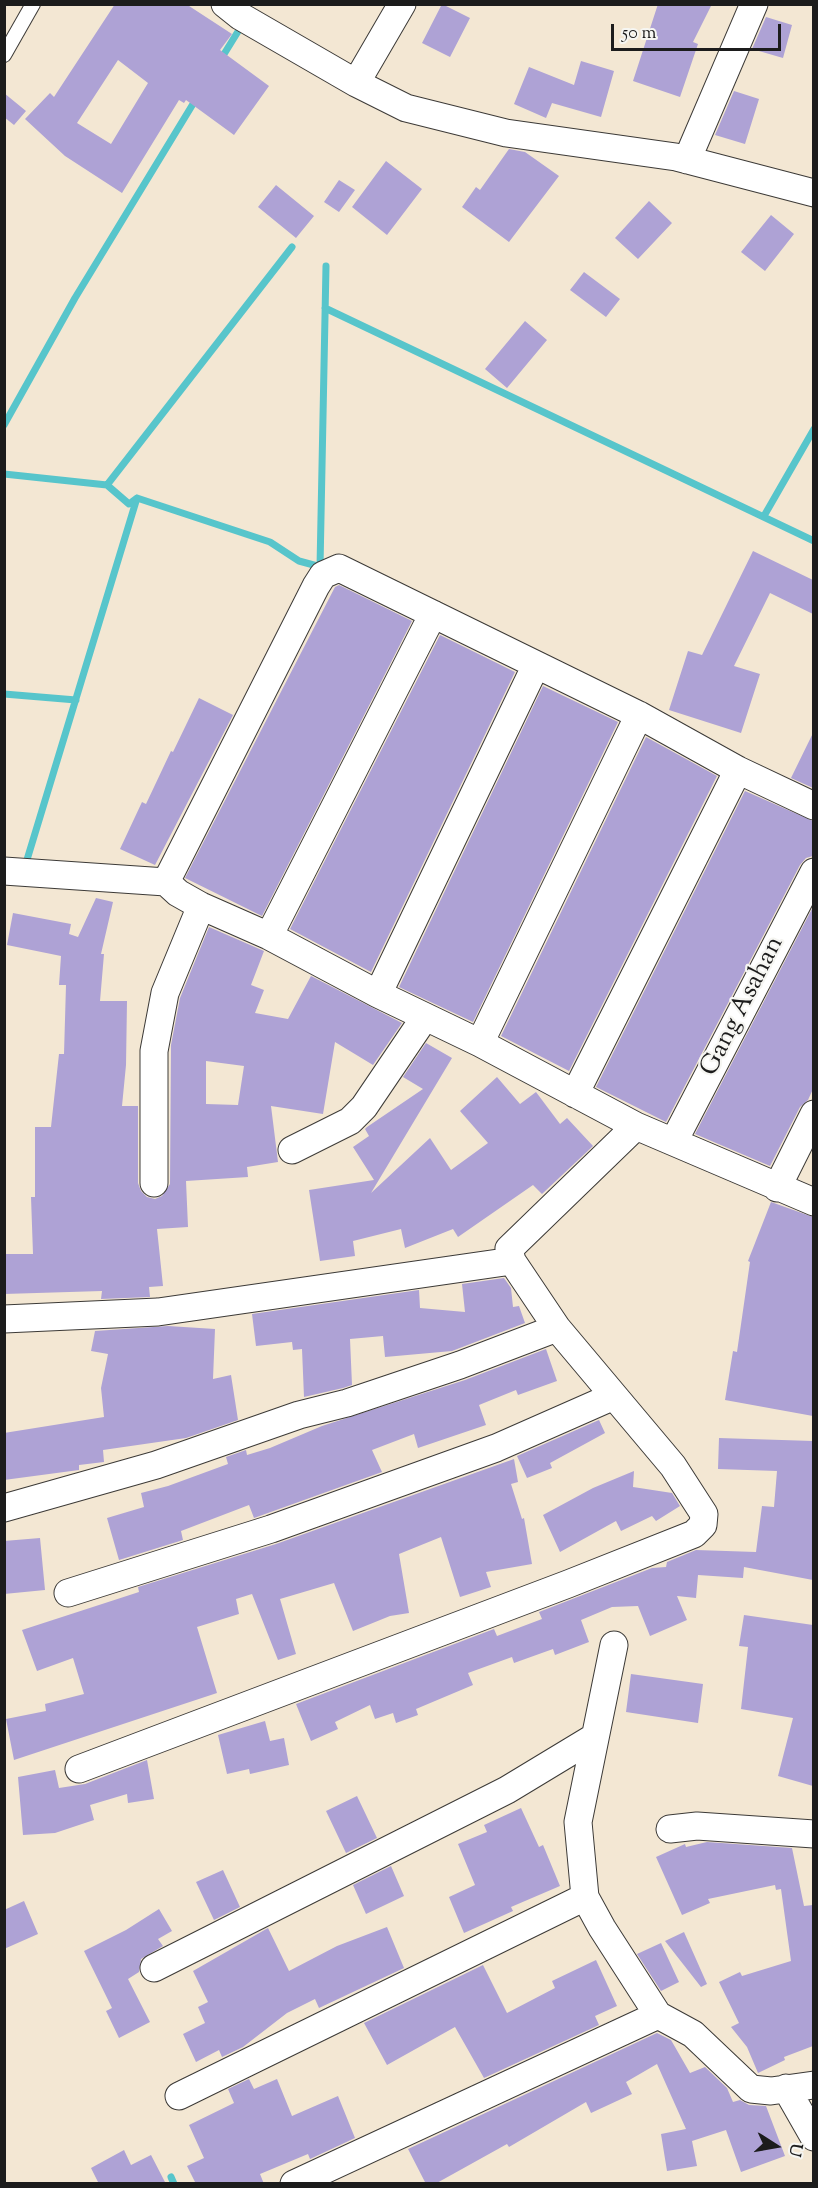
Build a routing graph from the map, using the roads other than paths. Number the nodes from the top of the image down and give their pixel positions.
1 (33, 4) edge
2 (225, 4) edge
3 (402, 4) edge
4 (754, 4) edge
5 (4, 56) edge
6 (356, 83) junction
7 (687, 160) junction
8 (813, 193) edge
9 (433, 614) junction
10 (535, 666) junction
11 (639, 715) junction
12 (738, 770) junction
13 (813, 807) edge
14 (4, 872) edge
15 (813, 872) edge
16 (165, 882) junction
17 (201, 906) junction
18 (269, 936) junction
19 (378, 994) junction
20 (425, 1017) junction
21 (480, 1043) junction
22 (575, 1094) junction
23 (813, 1114) edge
24 (636, 1126) junction
25 (674, 1141) junction
26 (292, 1150) dead end
27 (154, 1184) dead end
28 (777, 1188) junction
29 (813, 1202) edge
30 (512, 1261) junction
31 (4, 1319) edge
32 (556, 1328) junction
33 (614, 1396) junction
34 (4, 1508) edge
35 (68, 1593) dead end
36 (614, 1645) dead end
37 (593, 1738) junction
38 (79, 1769) dead end
39 (670, 1829) dead end
40 (813, 1834) edge
41 (585, 1897) junction
42 (154, 1968) dead end
43 (658, 2015) junction
44 (813, 2085) edge
45 (786, 2088) junction
46 (179, 2096) dead end
47 (813, 2138) edge
48 (294, 2184) edge

1 - 5 lane
2 - 6 street
3 - 6 street
4 - 7 street
6 - 7 street
7 - 8 street
9 - 10 street
9 - 16 street
9 - 18 street
10 - 11 street
10 - 19 street
11 - 12 street
11 - 21 street
12 - 13 street
12 - 22 street
14 - 16 street
15 - 25 street, Gang Asahan
16 - 17 street
17 - 18 street
17 - 27 street
18 - 19 street
19 - 20 street
20 - 21 street
20 - 26 street
21 - 22 street
22 - 24 street
23 - 28 street
24 - 25 street
24 - 30 street
25 - 28 street
28 - 29 street
30 - 31 street
30 - 32 street
32 - 33 street
32 - 34 street
33 - 35 street
33 - 38 street
36 - 37 street
37 - 41 street
37 - 42 street
39 - 40 street
41 - 43 street
41 - 46 street
43 - 45 street
43 - 48 street
44 - 45 street
45 - 47 street

